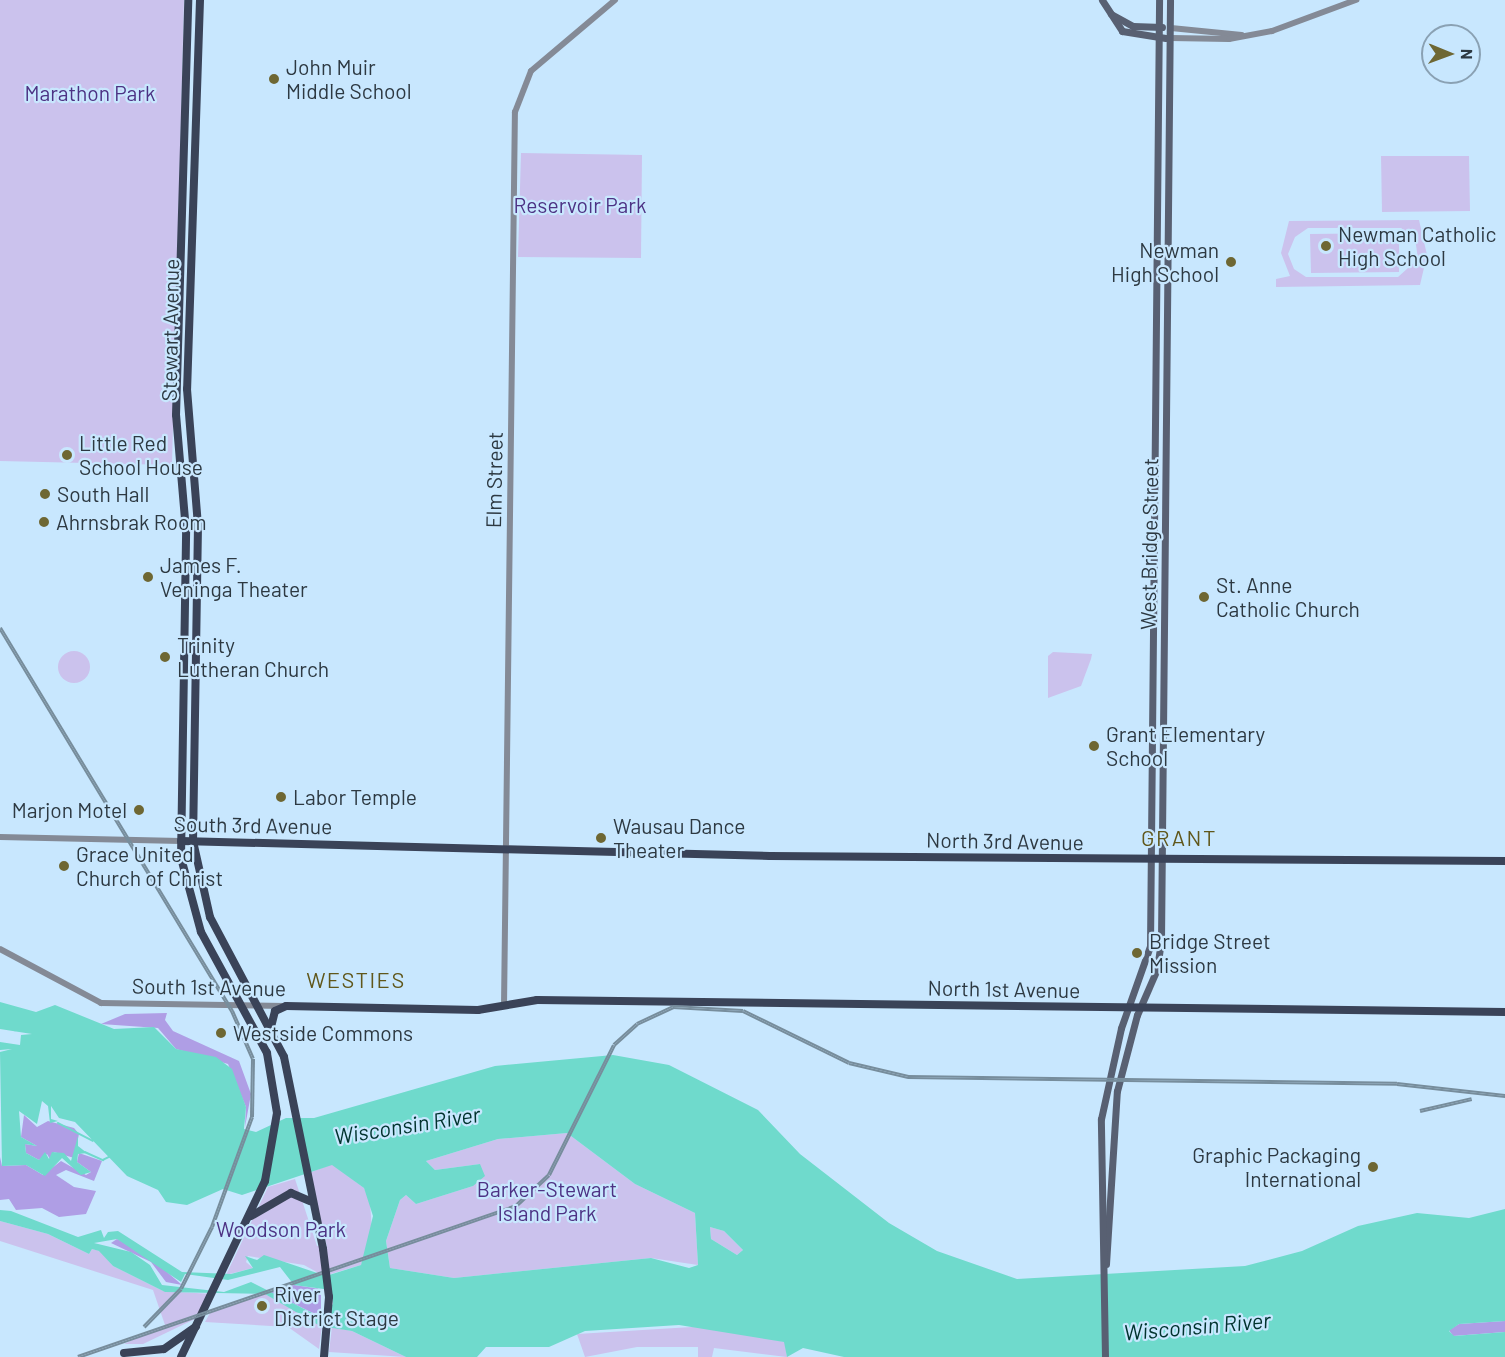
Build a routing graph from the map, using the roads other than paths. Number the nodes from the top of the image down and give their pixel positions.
1 (188, 0) edge
2 (615, 0) edge
3 (1102, 0) edge
4 (1160, 0) edge
5 (1170, 0) edge
6 (1356, 0) edge
7 (199, 1) edge
8 (1111, 14) junction
9 (1160, 27) junction
10 (1171, 28) junction
11 (1245, 36) junction
12 (1161, 38) junction
13 (1171, 39) junction
14 (0, 837) edge
15 (181, 841) junction
16 (194, 841) junction
17 (505, 850) junction
18 (1151, 860) junction
19 (1162, 860) junction
20 (1505, 861) edge
21 (0, 949) edge
22 (244, 1005) junction
23 (258, 1005) junction
24 (504, 1005) junction
25 (286, 1006) junction
26 (1128, 1009) junction
27 (1139, 1009) junction
28 (1505, 1012) edge
29 (271, 1027) junction
30 (310, 1201) junction
31 (249, 1217) junction
32 (1105, 1269) junction
33 (198, 1326) junction
34 (124, 1353) dead end
35 (181, 1357) edge
36 (324, 1357) edge
37 (1105, 1357) edge

1 - 15 main road, Stewart Avenue
2 - 17 street, Elm Street
3 - 8 main road
4 - 9 main road, West Bridge Street
5 - 10 main road, West Bridge Street
6 - 11 street
7 - 16 main road, Stewart Avenue
8 - 9 main road
8 - 12 main road
9 - 10 main road
9 - 12 main road, West Bridge Street
10 - 11 street
10 - 13 main road, West Bridge Street
11 - 13 street
12 - 13 main road
12 - 18 main road, West Bridge Street
13 - 19 main road, West Bridge Street
14 - 15 street, South 3rd Avenue
15 - 16 main road, South 3rd Avenue
15 - 22 main road, Stewart Avenue
16 - 17 main road, South 3rd Avenue
16 - 23 main road, Stewart Avenue
17 - 18 main road, North 3rd Avenue
17 - 24 street, Elm Street
18 - 19 main road, North 3rd Avenue
18 - 26 main road, West Bridge Street
19 - 20 main road, North 3rd Avenue
19 - 27 main road, West Bridge Street
21 - 22 street, South 1st Avenue
22 - 23 street, South 1st Avenue
22 - 31 main road, Stewart Avenue
23 - 25 street, South 1st Avenue
23 - 29 main road, Stewart Avenue
24 - 25 main road, South 1st Avenue
24 - 26 main road, North 1st Avenue
25 - 29 main road
26 - 27 main road, North 1st Avenue
26 - 32 main road, West Bridge Street
27 - 28 main road, North 1st Avenue
27 - 32 main road, West Bridge Street
29 - 30 main road, Stewart Avenue
30 - 31 main road
30 - 36 main road, Stewart Avenue, bridge
31 - 33 main road, Stewart Avenue
32 - 37 main road
33 - 34 main road
33 - 35 main road, Stewart Avenue

